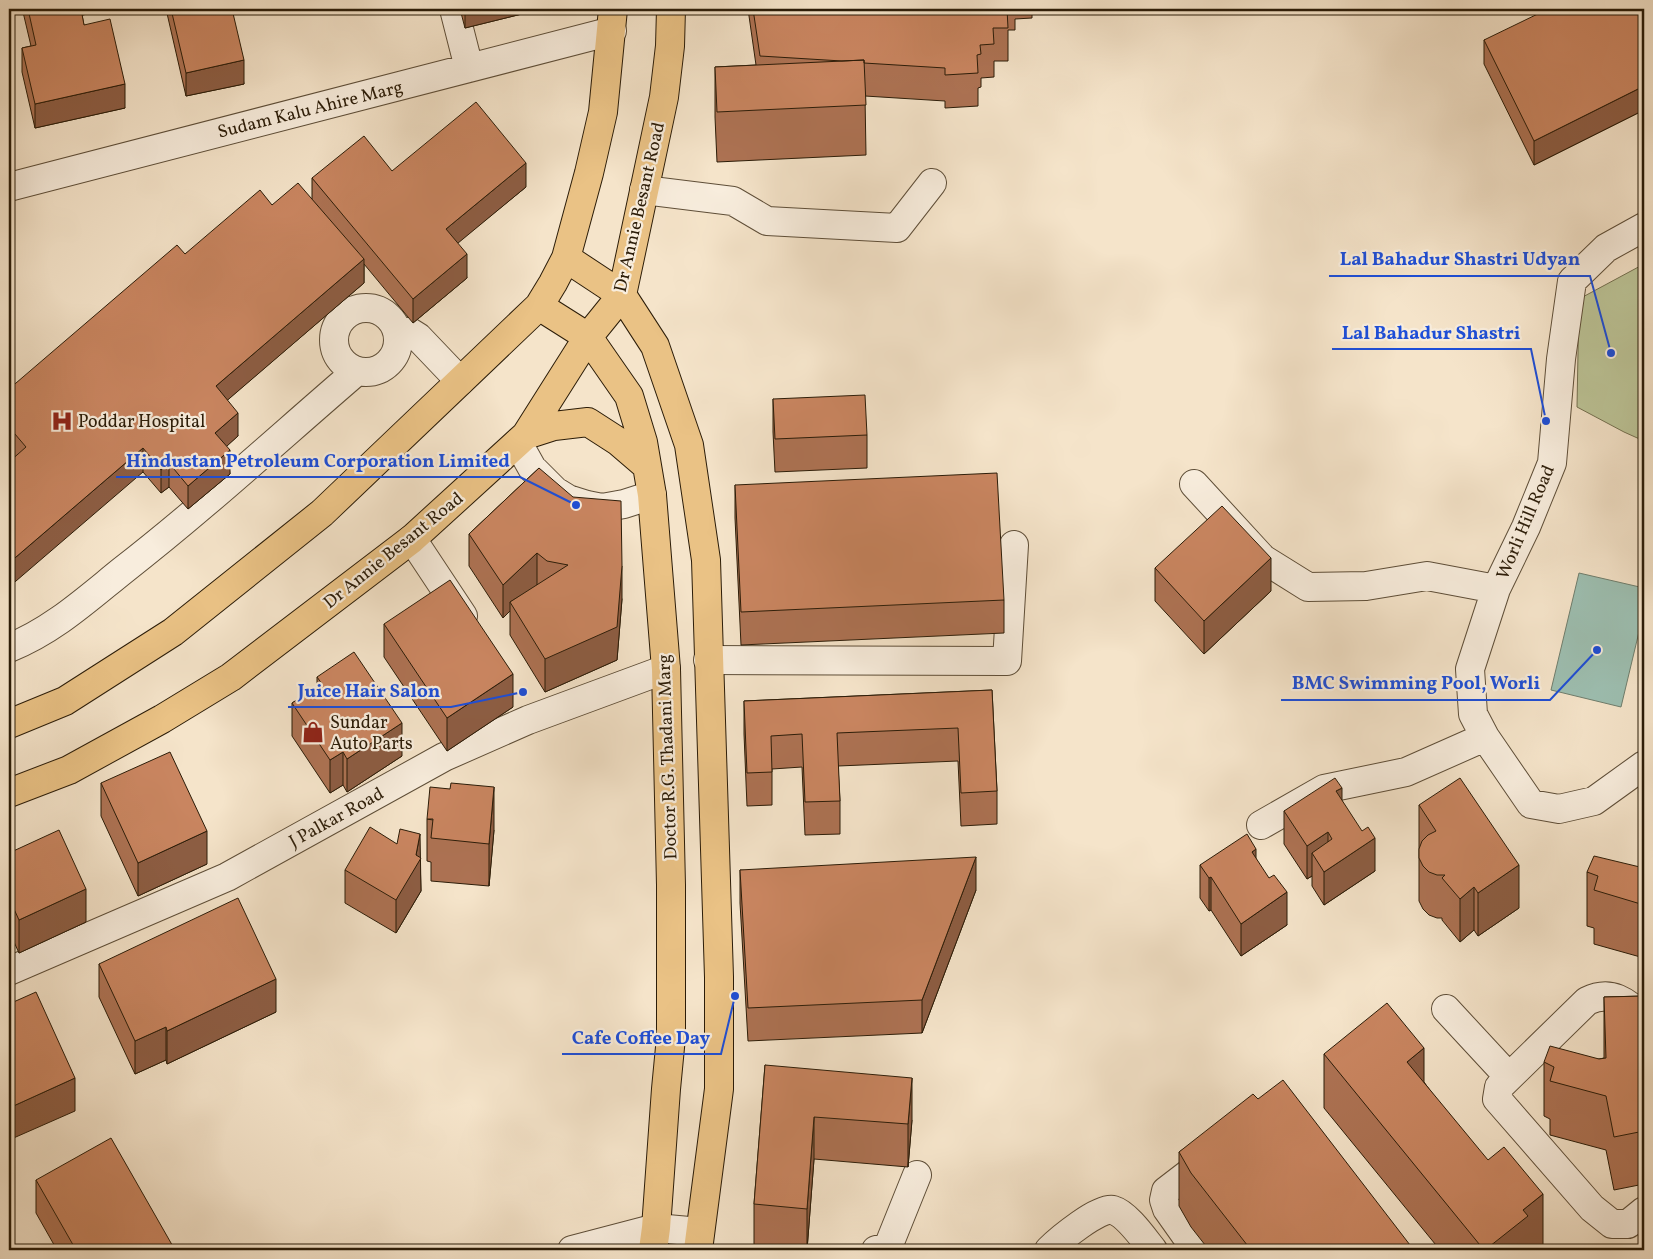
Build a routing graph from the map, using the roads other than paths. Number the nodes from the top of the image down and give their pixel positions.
1 (454, 9) edge
2 (670, 9) edge
3 (613, 20) edge
4 (469, 68) junction
5 (932, 183) dead end
6 (9, 187) edge
7 (644, 190) junction
8 (1644, 226) edge
9 (566, 258) junction
10 (622, 295) junction
11 (539, 306) junction
12 (397, 332) junction
13 (588, 337) junction
14 (357, 371) junction
15 (460, 381) junction
16 (522, 439) junction
17 (647, 466) junction
18 (1194, 484) dead end
19 (652, 495) junction
20 (412, 539) junction
21 (1014, 545) dead end
22 (1496, 590) junction
23 (476, 637) edge
24 (9, 648) edge
25 (708, 660) junction
26 (666, 669) junction
27 (9, 724) edge
28 (1485, 737) junction
29 (1644, 765) edge
30 (9, 793) edge
31 (1261, 825) dead end
32 (9, 970) edge
33 (1446, 1009) dead end
34 (1644, 1018) edge
35 (1509, 1077) junction
36 (1228, 1144) edge
37 (917, 1175) dead end
38 (1644, 1211) edge
39 (654, 1239) edge
40 (699, 1241) edge
41 (572, 1250) edge
42 (876, 1250) edge
43 (1049, 1250) edge
44 (1153, 1250) edge
45 (1196, 1250) edge

1 - 4 street
2 - 7 main road, Dr Annie Besant Road
3 - 4 street, Sudam Kalu Ahire Marg
3 - 9 main road
4 - 6 street, Sudam Kalu Ahire Marg
5 - 7 street
7 - 10 main road, Dr Annie Besant Road
8 - 22 street, Worli Hill Road
9 - 10 main road
9 - 11 main road
10 - 13 main road, Dr Annie Besant Road
10 - 25 main road
11 - 13 main road, Doctor R.G. Thadani Marg
11 - 15 main road
12 - 14 street
12 - 14 street
12 - 15 street
13 - 16 main road, Dr Annie Besant Road
13 - 17 main road, Doctor R.G. Thadani Marg
14 - 24 street
15 - 27 main road
16 - 17 main road
16 - 19 street
16 - 20 main road, Dr Annie Besant Road
17 - 19 main road, Doctor R.G. Thadani Marg
18 - 22 street
19 - 26 main road, Doctor R.G. Thadani Marg
20 - 23 street
20 - 30 main road, Dr Annie Besant Road
21 - 25 street
22 - 28 street, Worli Hill Road
25 - 40 main road
26 - 32 street, J Palkar Road
26 - 39 main road, Doctor R.G. Thadani Marg
28 - 29 street, Worli Hill Road
28 - 31 street
33 - 35 street
34 - 35 street
35 - 38 street
36 - 45 street
37 - 42 street
39 - 40 street
39 - 41 street
43 - 44 street

